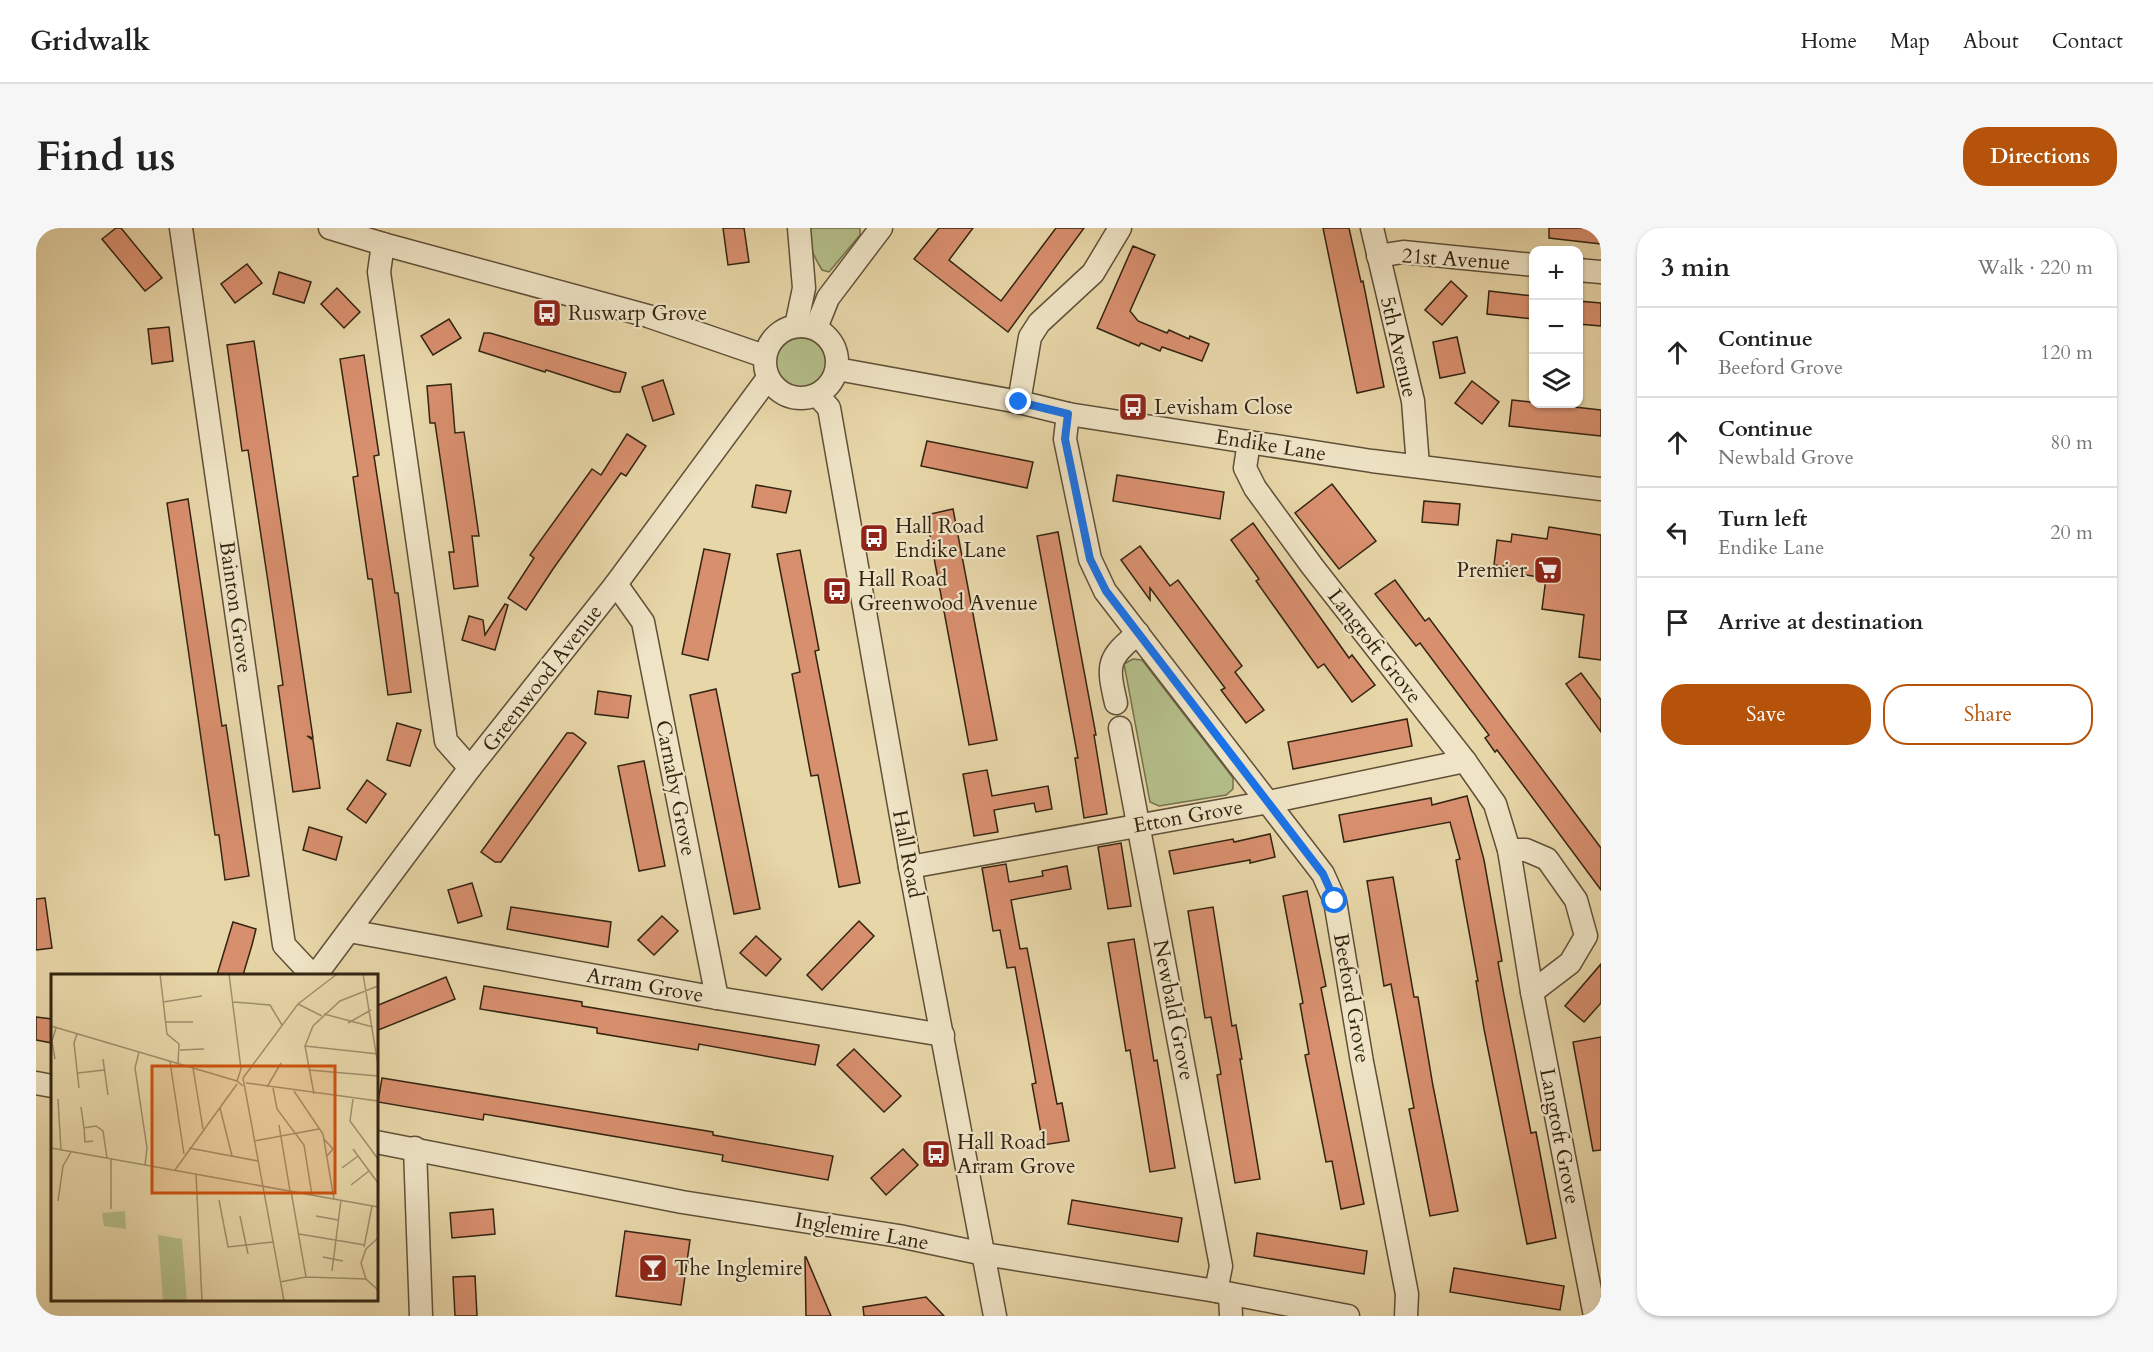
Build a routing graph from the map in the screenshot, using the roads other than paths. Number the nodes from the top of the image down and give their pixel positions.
1 (181, 228) edge
2 (330, 228) edge
3 (799, 228) edge
4 (881, 228) edge
5 (1120, 228) edge
6 (1372, 228) edge
7 (383, 244) junction
8 (1378, 256) junction
9 (1529, 266) edge
10 (1583, 270) edge
11 (1601, 272) edge
12 (806, 327) junction
13 (766, 367) junction
14 (837, 369) junction
15 (817, 395) junction
16 (1019, 402) junction
17 (1068, 414) junction
18 (1249, 442) junction
19 (1418, 466) junction
20 (1601, 489) edge
21 (616, 584) junction
22 (1138, 633) junction
23 (1116, 702) dead end
24 (1120, 728) dead end
25 (1465, 761) junction
26 (470, 768) junction
27 (1269, 802) junction
28 (1139, 825) junction
29 (1509, 850) junction
30 (910, 867) junction
31 (349, 931) junction
32 (313, 974) edge
33 (315, 974) edge
34 (1532, 992) junction
35 (717, 998) junction
36 (943, 1035) junction
37 (36, 1083) edge
38 (51, 1086) edge
39 (378, 1142) edge
40 (415, 1148) junction
41 (984, 1254) junction
42 (1226, 1300) edge
43 (421, 1316) edge
44 (995, 1316) edge
45 (1348, 1316) edge
46 (1406, 1316) edge
47 (1595, 1316) edge

1 - 32 street, Bainton Grove
2 - 7 street
3 - 12 street
4 - 12 street
5 - 16 street
6 - 8 street, 5th Avenue
7 - 13 street
7 - 26 street
8 - 9 street, 21st Avenue
8 - 19 street, 5th Avenue
10 - 11 street
12 - 13 street
12 - 14 street
13 - 15 street
13 - 21 street, Greenwood Avenue
14 - 15 street
14 - 16 street, Endike Lane
15 - 30 street, Hall Road
16 - 17 street, Endike Lane
17 - 18 street, Endike Lane
17 - 22 street
18 - 19 street, Endike Lane
18 - 25 street, Langtoft Grove
19 - 20 street, Endike Lane
21 - 26 street, Greenwood Avenue
21 - 35 street, Carnaby Grove
22 - 23 street
22 - 27 street, Beeford Grove
24 - 28 street, Newbald Grove
25 - 27 street, Etton Grove
25 - 29 street, Langtoft Grove
26 - 31 street, Greenwood Avenue
27 - 28 street, Etton Grove
27 - 46 street, Beeford Grove
28 - 30 street, Etton Grove
28 - 42 street, Newbald Grove
29 - 34 street, Langtoft Grove
29 - 34 street
30 - 36 street, Hall Road
31 - 33 street, Greenwood Avenue
31 - 35 street, Arram Grove
34 - 47 street, Langtoft Grove
35 - 36 street, Arram Grove
36 - 41 street, Hall Road
37 - 38 street
39 - 40 street, Inglemire Lane
40 - 41 street, Inglemire Lane
40 - 43 street
41 - 42 street, Inglemire Lane
41 - 44 street, Hall Road
42 - 45 street, Inglemire Lane

